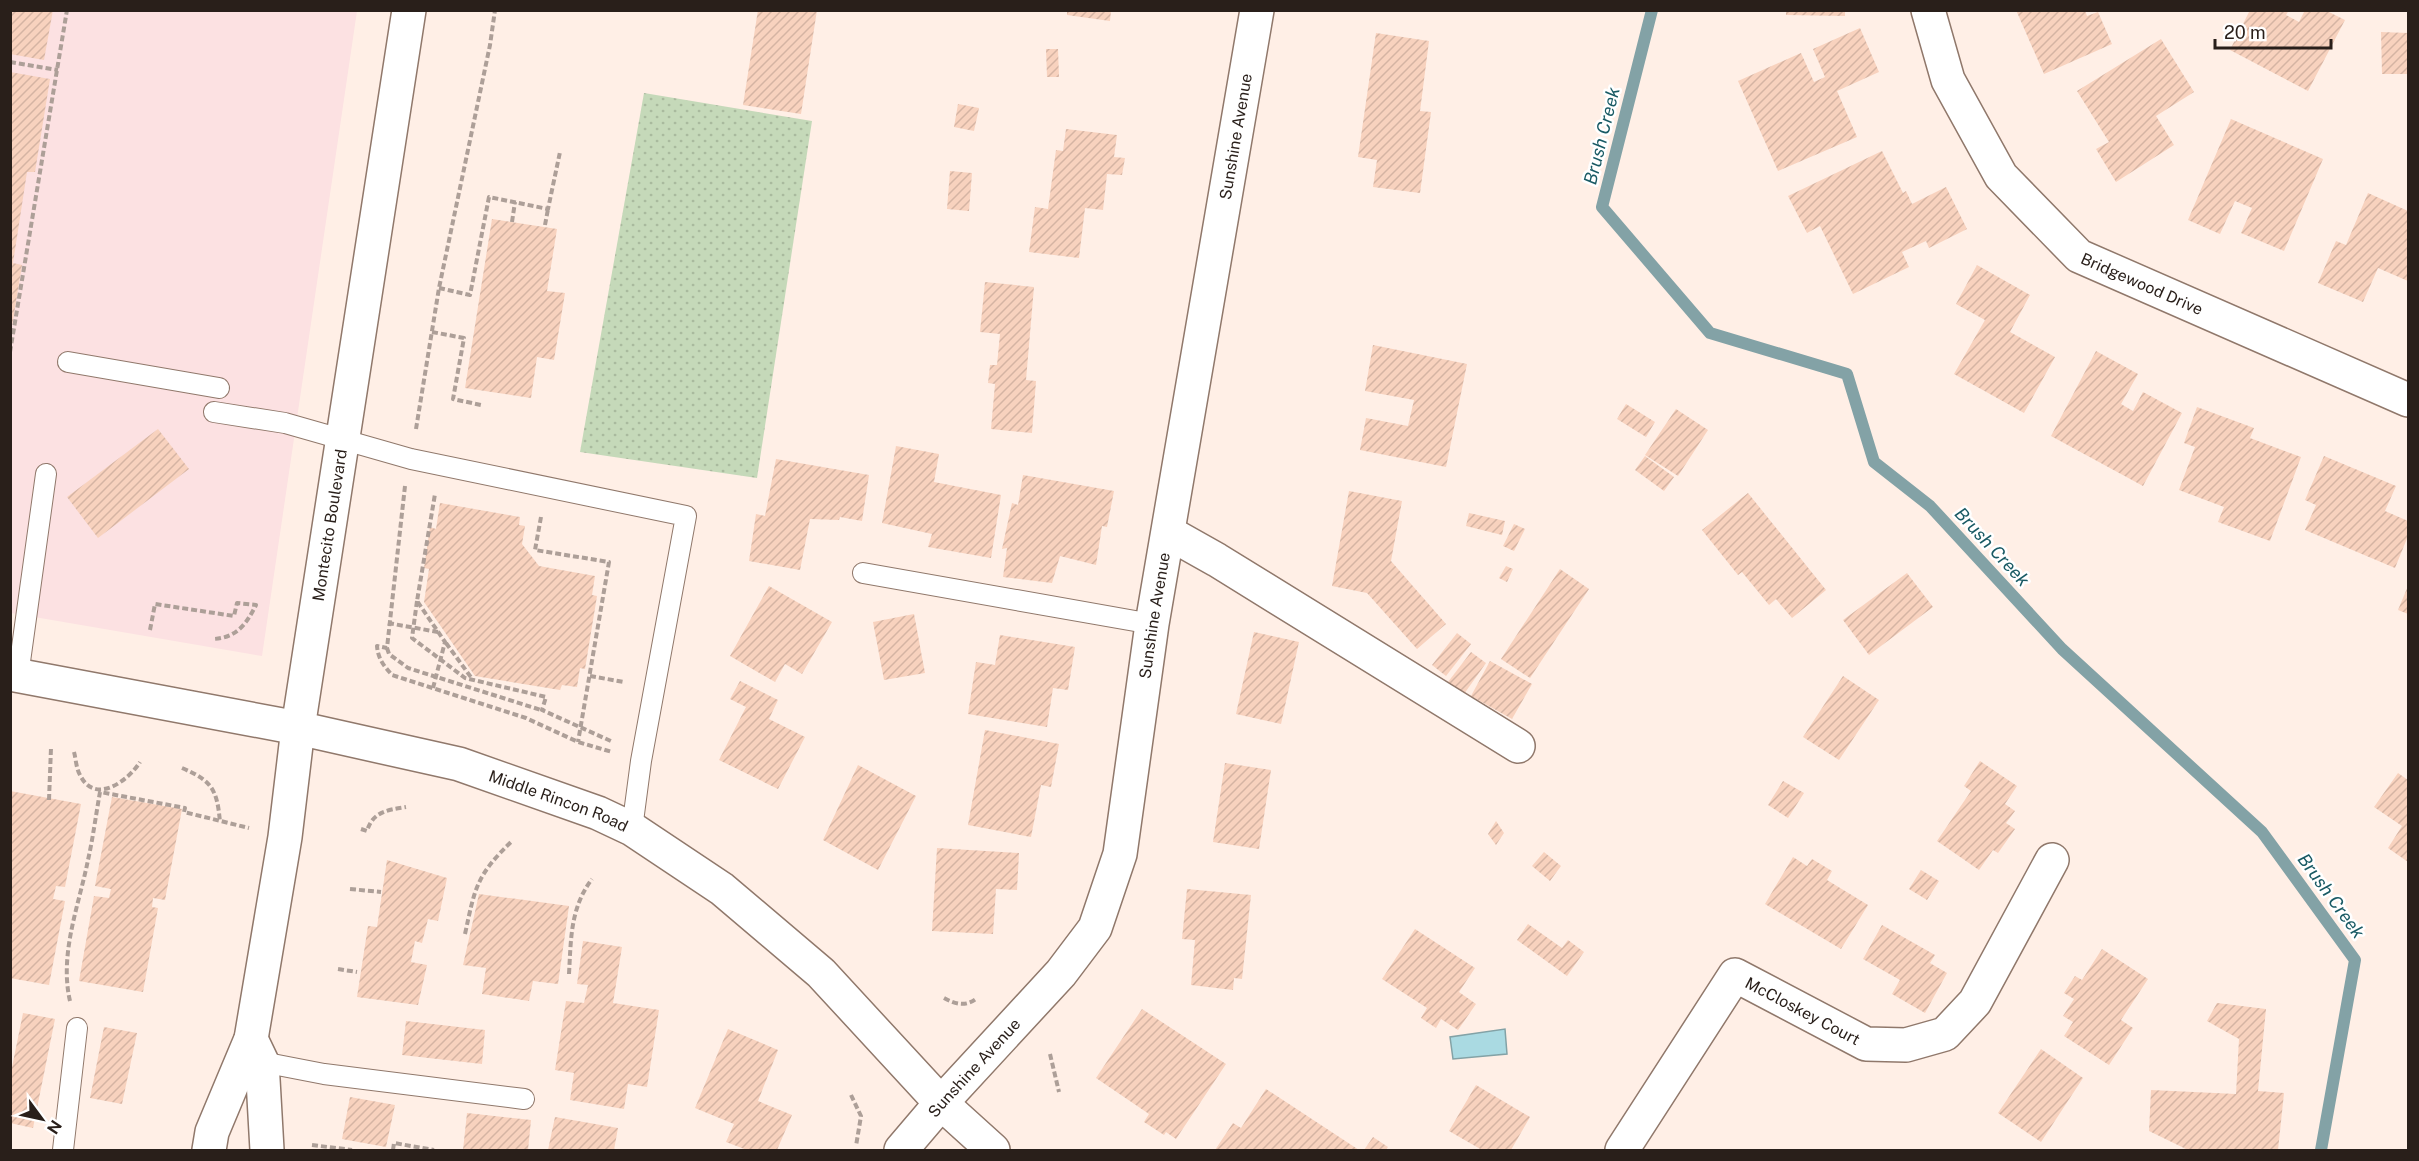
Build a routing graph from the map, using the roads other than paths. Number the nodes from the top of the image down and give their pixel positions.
1 (409, 10) edge
2 (1257, 10) edge
3 (1928, 10) edge
4 (68, 362) dead end
5 (219, 388) dead end
6 (2409, 400) edge
7 (214, 411) dead end
8 (344, 439) junction
9 (46, 474) dead end
10 (1169, 533) junction
11 (863, 573) dead end
12 (1152, 624) junction
13 (14, 675) edge
14 (298, 728) junction
15 (1518, 747) dead end
16 (632, 829) junction
17 (2052, 860) dead end
18 (77, 1028) road end
19 (256, 1051) junction
20 (524, 1099) dead end
21 (941, 1103) junction
22 (63, 1150) edge
23 (209, 1150) edge
24 (267, 1150) edge
25 (901, 1150) edge
26 (993, 1150) edge
27 (1622, 1150) edge

1 - 8 street, Montecito Boulevard
2 - 10 street, Sunshine Avenue
3 - 6 street, Bridgewood Drive
4 - 5 lane
7 - 8 lane
8 - 14 street, Montecito Boulevard
8 - 16 lane
9 - 13 lane
10 - 12 street, Sunshine Avenue
10 - 15 street
11 - 12 lane
12 - 21 street, Sunshine Avenue
13 - 14 street, Middle Rincon Road
14 - 16 street, Middle Rincon Road
14 - 19 street, Montecito Boulevard
16 - 21 street, Middle Rincon Road
17 - 27 street, McCloskey Court
18 - 22 lane
19 - 20 lane
19 - 23 street, Montecito Boulevard
19 - 24 street, Montecito Boulevard
21 - 25 street, Sunshine Avenue
21 - 26 street, Middle Rincon Road

